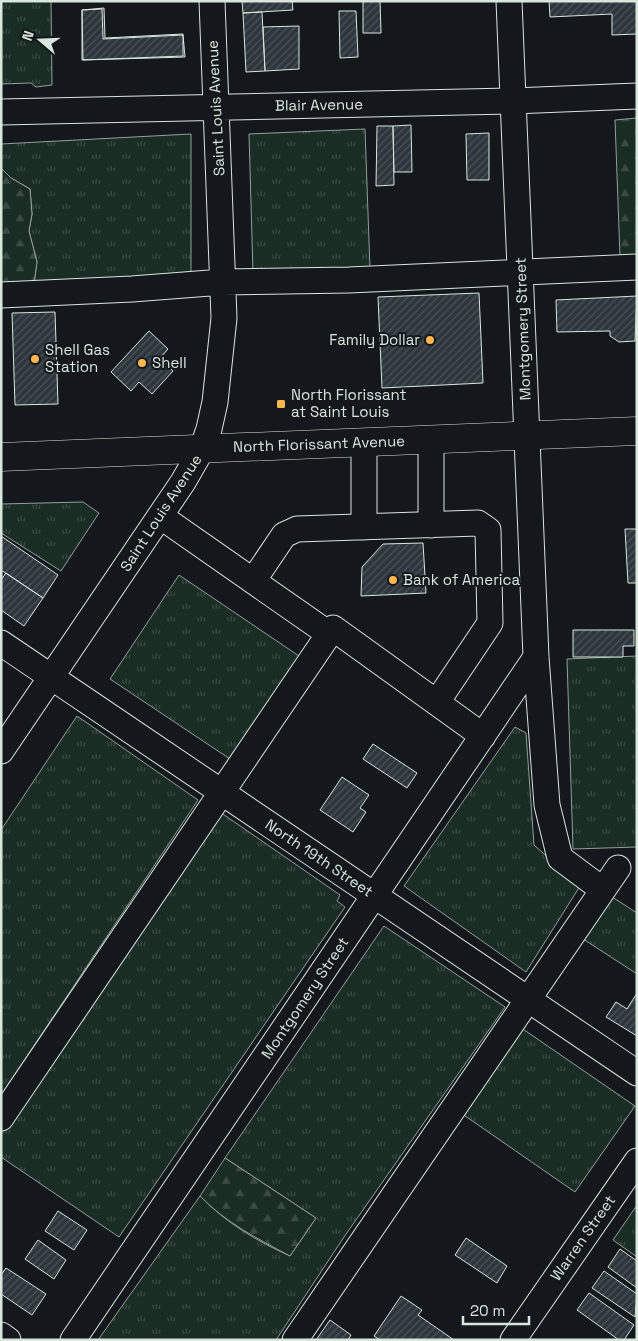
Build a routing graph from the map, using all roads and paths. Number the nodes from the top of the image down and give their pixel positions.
1 (212, 1) edge
2 (509, 1) edge
3 (637, 96) edge
4 (513, 101) junction
5 (216, 107) junction
6 (1, 112) edge
7 (637, 267) edge
8 (520, 273) junction
9 (223, 282) junction
10 (1, 295) edge
11 (637, 431) edge
12 (527, 435) junction
13 (432, 439) junction
14 (364, 442) junction
15 (202, 449) junction
16 (1, 457) edge
17 (160, 516) junction
18 (431, 525) junction
19 (364, 527) junction
20 (253, 581) junction
21 (329, 634) junction
22 (1, 643) edge
23 (536, 657) junction
24 (52, 677) junction
25 (437, 702) junction
26 (483, 736) junction
27 (1, 750) edge
28 (222, 792) junction
29 (618, 868) dead end
30 (603, 890) junction
31 (374, 895) junction
32 (528, 999) junction
33 (637, 1073) edge
34 (1, 1118) edge
35 (637, 1161) edge
36 (1, 1335) edge
37 (8, 1340) edge
38 (72, 1340) edge
39 (295, 1340) edge
40 (512, 1340) edge

1 - 5 street, Saint Louis Avenue
2 - 4 street, Montgomery Street
3 - 4 street, Blair Avenue
4 - 5 street, Blair Avenue
4 - 8 street, Montgomery Street
5 - 6 street, Blair Avenue
5 - 9 street, Saint Louis Avenue
7 - 8 street
8 - 9 street
8 - 12 street, Montgomery Street
9 - 10 street
9 - 15 street, Saint Louis Avenue
11 - 12 main road, North Florissant Avenue
12 - 13 main road, North Florissant Avenue
12 - 23 street, Montgomery Street
13 - 14 main road, North Florissant Avenue
13 - 18 street
14 - 15 main road, North Florissant Avenue
14 - 19 street
15 - 16 main road, North Florissant Avenue
15 - 17 street, Saint Louis Avenue
17 - 20 street
17 - 24 street, Saint Louis Avenue
18 - 19 street
18 - 25 street
19 - 20 street
20 - 21 street
21 - 25 street
21 - 28 street
22 - 24 street, North 19th Street
23 - 26 street, Montgomery Street
23 - 30 street, Montgomery Street
24 - 27 street, Saint Louis Avenue
24 - 28 street, North 19th Street
25 - 26 street
26 - 31 street, Montgomery Street
28 - 31 street, North 19th Street
28 - 34 street
29 - 30 street
30 - 32 street
31 - 32 street, North 19th Street
31 - 38 street, Montgomery Street
32 - 33 street, North 19th Street
32 - 39 street
35 - 40 street, Warren Street
36 - 37 street

